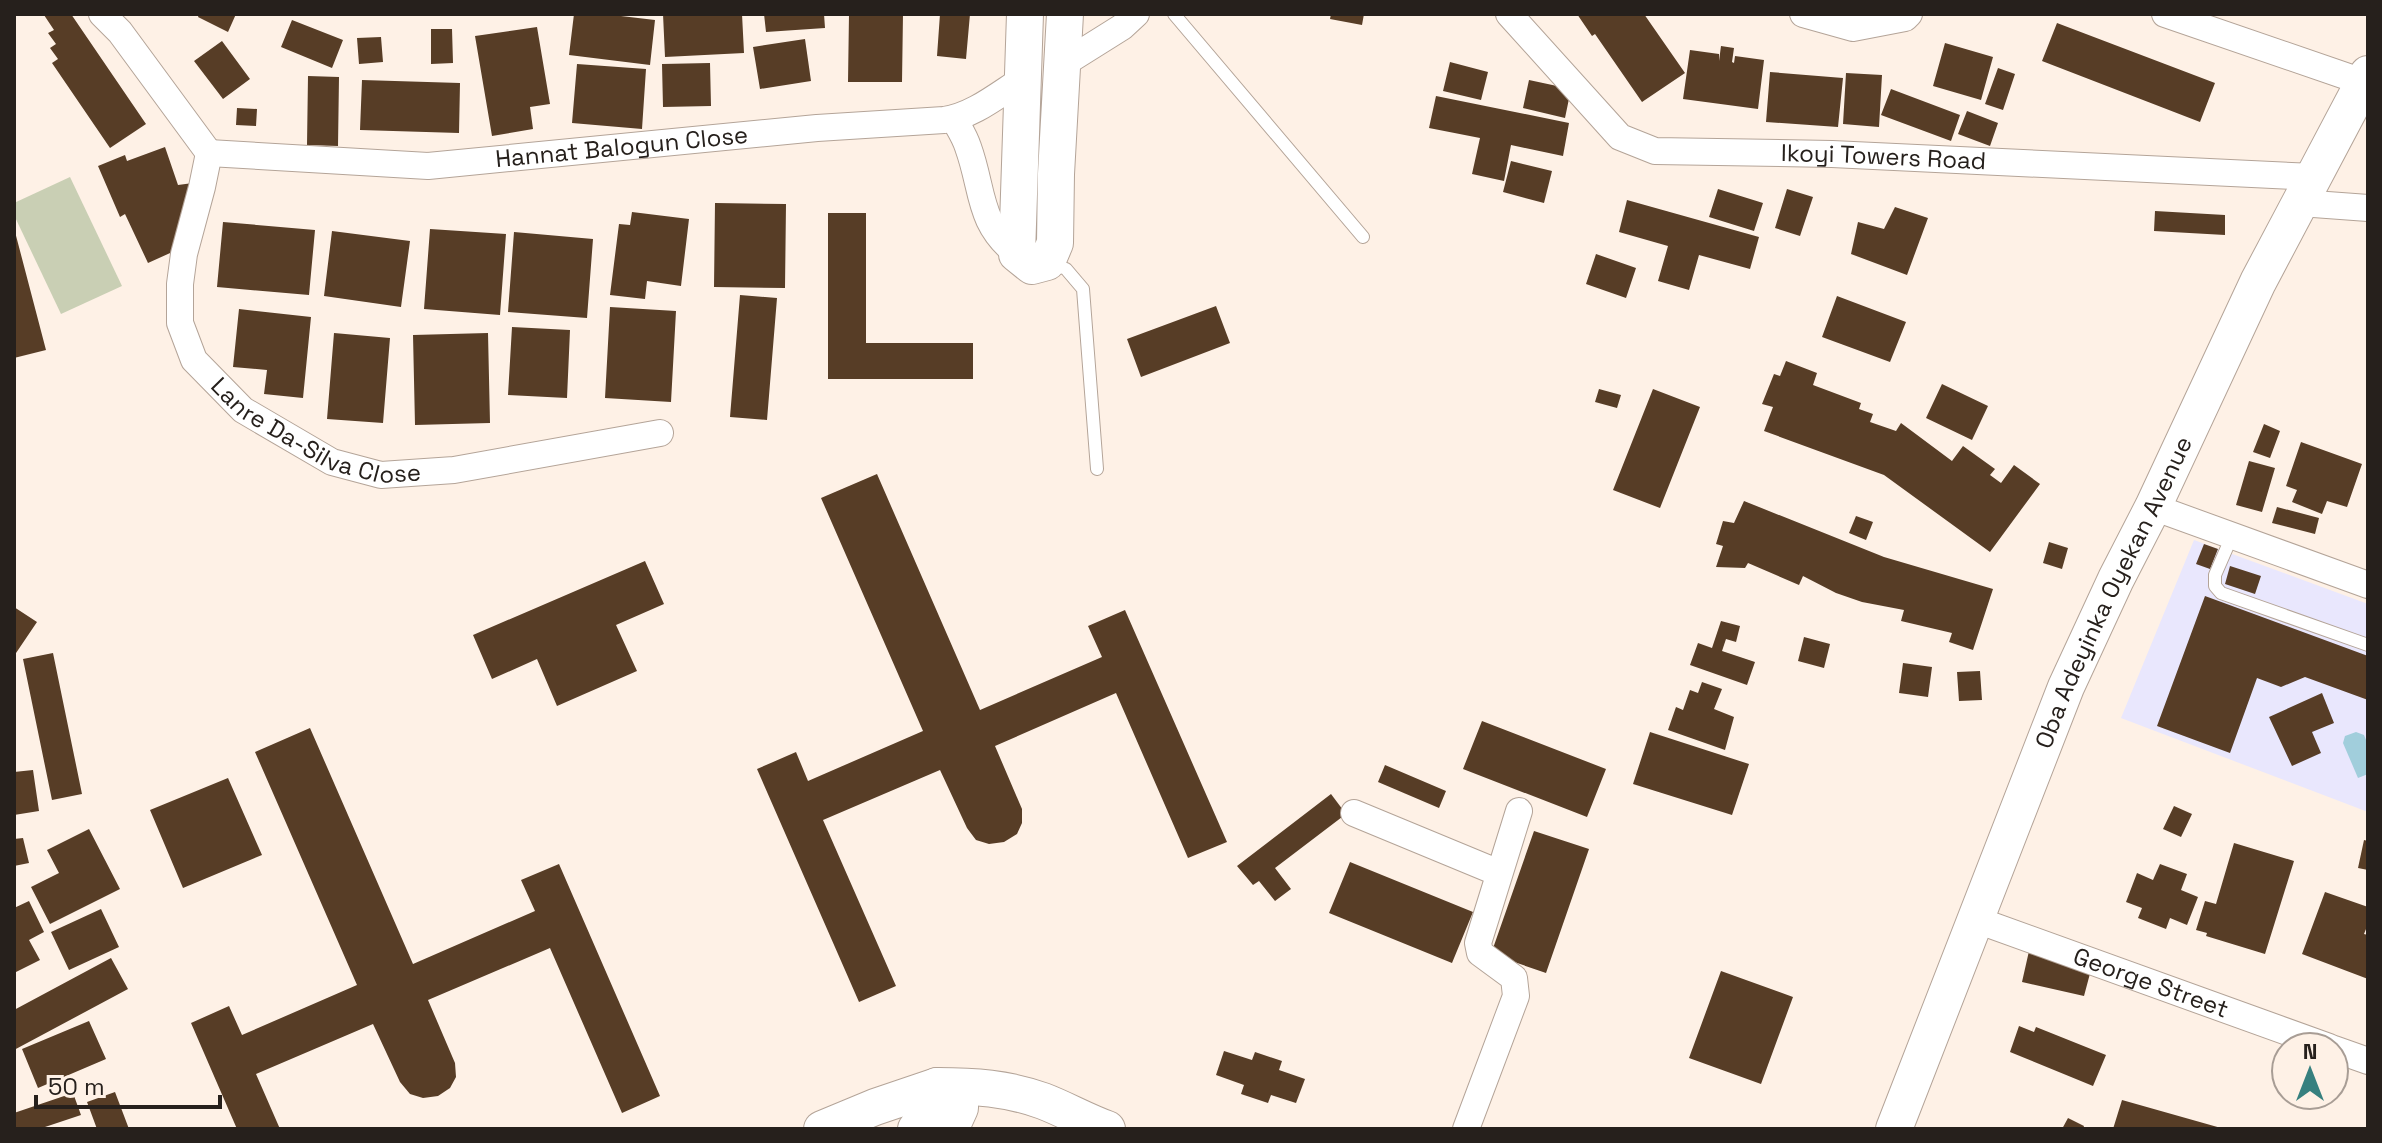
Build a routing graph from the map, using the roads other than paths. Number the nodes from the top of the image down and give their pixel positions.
1 (102, 14) edge
2 (1025, 14) edge
3 (1065, 14) edge
4 (1136, 14) edge
5 (1174, 14) edge
6 (1509, 14) edge
7 (1803, 14) edge
8 (1909, 14) edge
9 (2165, 14) edge
10 (1063, 64) junction
11 (2366, 78) edge
12 (1023, 79) junction
13 (954, 119) junction
14 (209, 153) junction
15 (2307, 190) junction
16 (2368, 208) edge
17 (1363, 237) dead end
18 (1032, 258) junction
19 (660, 433) dead end
20 (1097, 469) dead end
21 (2153, 507) junction
22 (2232, 536) junction
23 (2368, 585) edge
24 (2368, 645) edge
25 (1519, 811) dead end
26 (1354, 813) dead end
27 (1499, 873) junction
28 (1974, 919) junction
29 (2285, 1031) edge
30 (937, 1086) junction
31 (955, 1119) junction
32 (1092, 1124) edge
33 (822, 1129) edge
34 (916, 1129) edge
35 (1466, 1129) edge
36 (1894, 1129) edge

1 - 14 street
2 - 12 main road
3 - 10 main road
4 - 10 street
5 - 17 lane
6 - 15 street, Ikoyi Towers Road
7 - 8 street
9 - 11 street
10 - 18 main road
11 - 15 main road, Oba Adeyinka Oyekan Avenue
12 - 13 street, Hannat Balogun Close
12 - 18 main road
13 - 14 street, Hannat Balogun Close
13 - 18 street
14 - 19 street, Lanre Da-Silva Close
15 - 16 street, Ikoyi Towers Road
15 - 21 main road, Oba Adeyinka Oyekan Avenue
18 - 20 lane
21 - 22 street
21 - 28 main road, Oba Adeyinka Oyekan Avenue
22 - 23 street
22 - 24 lane
25 - 27 street
26 - 27 street
27 - 35 street
28 - 29 street, George Street
28 - 36 main road, Oba Adeyinka Oyekan Avenue
30 - 31 main road
30 - 32 main road
30 - 33 main road
31 - 32 main road
31 - 34 main road

